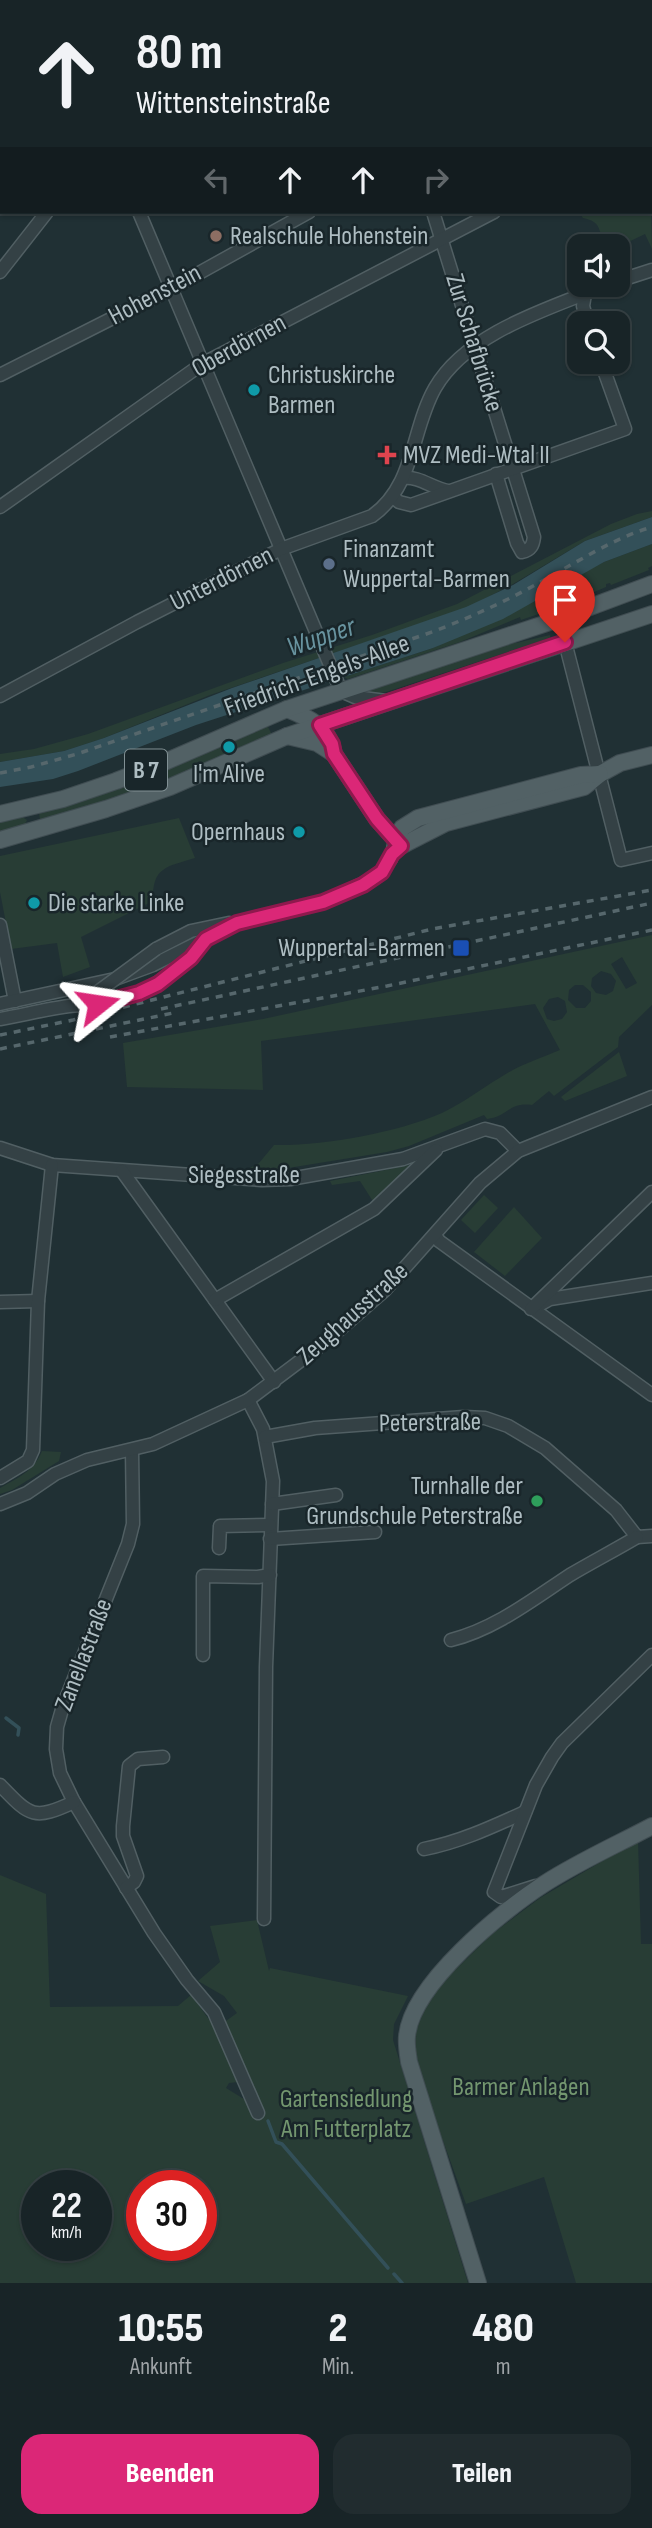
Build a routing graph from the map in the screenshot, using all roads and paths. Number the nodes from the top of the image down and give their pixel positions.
1 (45, 214) edge
2 (140, 214) edge
3 (305, 214) edge
4 (434, 214) edge
5 (490, 214) edge
6 (441, 240) junction
7 (652, 270) edge
8 (0, 272) edge
9 (630, 277) edge
10 (172, 288) junction
11 (578, 297) edge
12 (476, 345) junction
13 (202, 364) junction
14 (605, 374) edge
15 (0, 375) edge
16 (513, 468) junction
17 (496, 474) junction
18 (403, 478) junction
19 (449, 491) junction
20 (393, 497) junction
21 (0, 507) edge
22 (281, 549) junction
23 (652, 584) edge
24 (652, 614) edge
25 (565, 642) junction
26 (339, 687) junction
27 (0, 696) edge
28 (390, 701) junction
29 (286, 709) junction
30 (320, 725) junction
31 (287, 736) junction
32 (334, 754) junction
33 (652, 755) edge
34 (600, 774) junction
35 (23, 809) junction
36 (0, 814) edge
37 (32, 831) junction
38 (0, 840) edge
39 (396, 847) junction
40 (652, 853) edge
41 (237, 923) junction
42 (0, 925) edge
43 (206, 939) junction
44 (15, 1001) junction
45 (0, 1003) edge
46 (69, 1006) junction
47 (0, 1019) edge
48 (652, 1097) edge
49 (439, 1147) junction
50 (0, 1149) edge
51 (518, 1151) junction
52 (52, 1165) junction
53 (122, 1171) junction
54 (652, 1192) edge
55 (435, 1235) junction
56 (652, 1283) edge
57 (215, 1300) junction
58 (38, 1301) junction
59 (0, 1302) edge
60 (531, 1308) junction
61 (274, 1382) junction
62 (652, 1395) edge
63 (248, 1400) junction
64 (265, 1437) junction
65 (132, 1450) junction
66 (0, 1478) edge
67 (336, 1495) dead end
68 (0, 1504) edge
69 (272, 1504) junction
70 (270, 1525) junction
71 (375, 1532) dead end
72 (652, 1536) edge
73 (637, 1537) junction
74 (270, 1539) junction
75 (219, 1548) dead end
76 (270, 1575) junction
77 (451, 1640) dead end
78 (202, 1655) dead end
79 (652, 1655) edge
80 (163, 1757) dead end
81 (0, 1785) edge
82 (74, 1802) junction
83 (525, 1812) junction
84 (652, 1826) edge
85 (424, 1849) dead end
86 (544, 1884) junction
87 (126, 1888) junction
88 (264, 1919) dead end
89 (258, 2113) dead end
90 (478, 2283) edge

1 - 8 street
2 - 10 street
3 - 10 street, Hohenstein
4 - 6 street, Zur Schafbrücke
5 - 6 street, Oberdörnen
6 - 12 street, Zur Schafbrücke
6 - 13 street, Oberdörnen
7 - 9 street
10 - 13 street
10 - 15 street, Hohenstein
11 - 12 street
12 - 16 street, Zur Schafbrücke
12 - 18 street
13 - 21 street, Oberdörnen
13 - 22 street
14 - 16 street
16 - 17 street
16 - 17 street, Zur Schafbrücke
17 - 19 street
18 - 19 street
18 - 20 street
19 - 20 street
20 - 22 street, Unterdörnen
22 - 26 street
22 - 27 street, Unterdörnen
23 - 26 main road, Friedrich-Engels-Allee / B 7
24 - 25 main road, Friedrich-Engels-Allee / B 7
25 - 28 main road, Friedrich-Engels-Allee / B 7
25 - 34 street
26 - 28 street
26 - 29 main road, Friedrich-Engels-Allee / B 7
28 - 30 main road, Friedrich-Engels-Allee / B 7
29 - 30 main road
29 - 35 main road, Friedrich-Engels-Allee / B 7
30 - 31 main road, Friedrich-Engels-Allee / B 7
30 - 32 main road
31 - 32 main road
31 - 37 main road, Friedrich-Engels-Allee / B 7
32 - 39 main road
33 - 34 main road
34 - 39 main road
34 - 40 street
35 - 36 main road, Friedrich-Engels-Allee / B 7
35 - 37 main road
37 - 38 main road, Friedrich-Engels-Allee / B 7
39 - 41 street
41 - 43 street
41 - 46 street, bridge
42 - 44 street
43 - 44 street
43 - 46 street
44 - 45 street
46 - 47 street
48 - 51 street, Zeughausstraße
49 - 51 street, Siegesstraße
49 - 53 street, Siegesstraße
49 - 57 street
50 - 52 street, Siegesstraße
51 - 55 street, Zeughausstraße
52 - 53 street, Siegesstraße
52 - 58 street
53 - 57 street
54 - 60 street
55 - 60 street
55 - 61 street, Zeughausstraße
56 - 60 street
57 - 61 street
58 - 59 street
58 - 66 street
60 - 62 street
61 - 63 street, Zeughausstraße
63 - 64 street
63 - 65 street, Zeughausstraße
64 - 69 street
64 - 73 street, Peterstraße
65 - 68 street, Zeughausstraße
65 - 82 street, Zanellastraße
67 - 69 street
69 - 70 street
70 - 74 street
70 - 75 street
71 - 74 street
72 - 73 street
73 - 77 street
74 - 76 street
76 - 78 street
76 - 88 street
79 - 83 street
80 - 87 street
81 - 82 street
82 - 87 street, Zanellastraße
83 - 85 street
83 - 86 street
84 - 86 main road
86 - 90 main road
87 - 89 street, Zanellastraße

